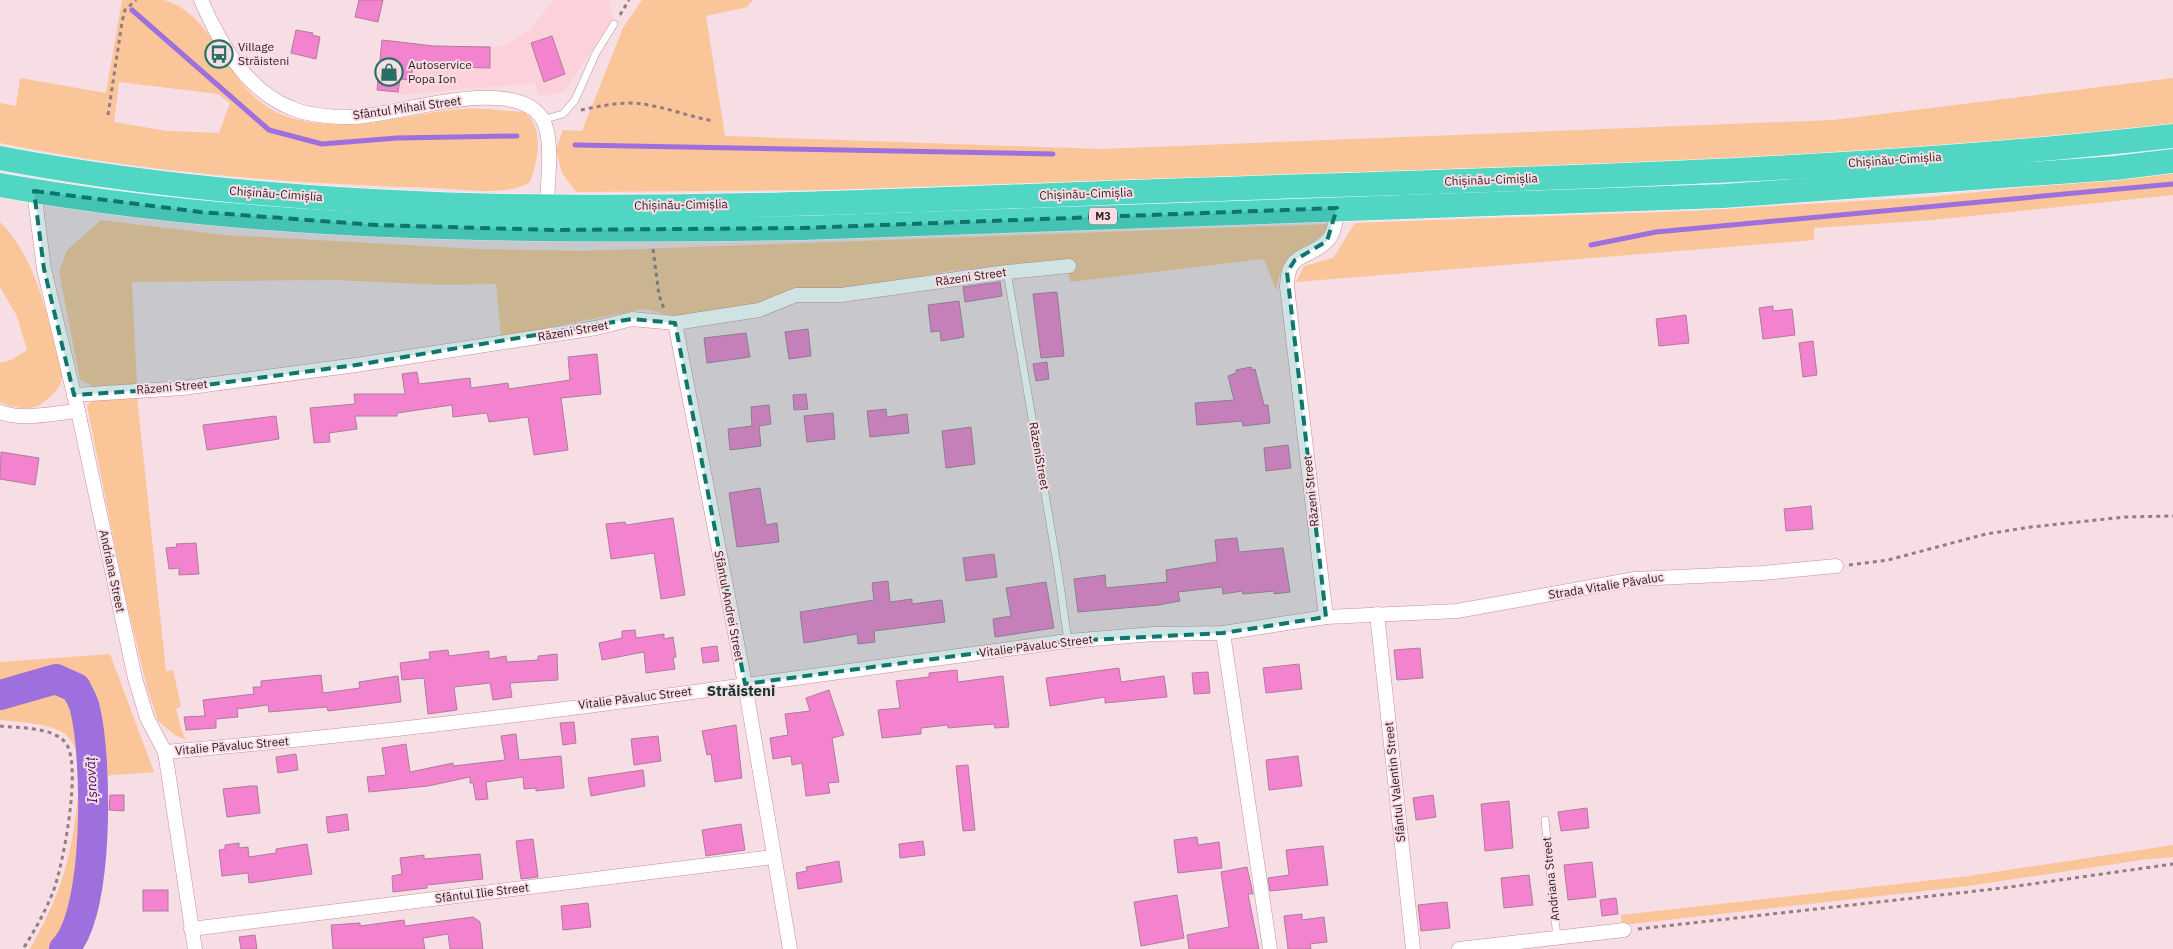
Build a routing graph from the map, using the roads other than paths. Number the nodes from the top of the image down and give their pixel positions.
1 (201, 0) edge
2 (614, 24) road end
3 (542, 120) junction
4 (2173, 136) edge
5 (0, 158) edge
6 (2173, 161) edge
7 (0, 184) edge
8 (34, 191) junction
9 (547, 207) junction
10 (1337, 208) junction
11 (1069, 266) dead end
12 (1007, 272) junction
13 (675, 323) junction
14 (74, 395) junction
15 (78, 411) junction
16 (0, 412) edge
17 (1836, 566) road end
18 (1377, 614) junction
19 (1326, 617) junction
20 (1223, 633) junction
21 (1068, 641) junction
22 (744, 684) junction
23 (165, 752) junction
24 (1545, 820) dead end
25 (773, 858) junction
26 (191, 929) junction
27 (1624, 930) road end
28 (1557, 938) junction
29 (195, 949) edge
30 (790, 949) edge
31 (1270, 949) edge
32 (1413, 949) edge
33 (1459, 949) edge

1 - 3 street, Sfântul Mihail Street
2 - 3 lane
3 - 9 street
4 - 9 highway, Chișinău-Cimișlia / M3
5 - 9 highway, Chișinău-Cimișlia / M3
6 - 10 highway, Chișinău-Cimișlia / M3
7 - 8 highway, Chișinău-Cimișlia / M3
8 - 10 highway, Chișinău-Cimișlia / M3
8 - 14 street, Andriana Street
10 - 19 street, Răzeni Street
11 - 12 street, Răzeni Street
12 - 13 street, Răzeni Street
12 - 21 lane, RăzeniStreet
13 - 14 street, Răzeni Street
13 - 22 street, Sfântul Andrei Street
14 - 15 street, Andriana Street
15 - 16 street
15 - 23 street, Andriana Street
17 - 18 street, Strada Vitalie Păvaluc
18 - 19 street, Vitalie Păvaluc Street
18 - 32 street, Sfântul Valentin Street
19 - 20 street, Vitalie Păvaluc Street
20 - 21 street, Vitalie Păvaluc Street
20 - 31 street
21 - 22 street, Vitalie Păvaluc Street
22 - 23 street, Vitalie Păvaluc Street
22 - 25 street, Sfântul Andrei Street
23 - 26 street, Andriana Street
24 - 28 lane, Andriana Street
25 - 26 street, Sfântul Ilie Street
25 - 30 street, Sfântul Andrei Street
26 - 29 street, Andriana Street
27 - 28 street, Andriana Street
28 - 33 street, Andriana Street

